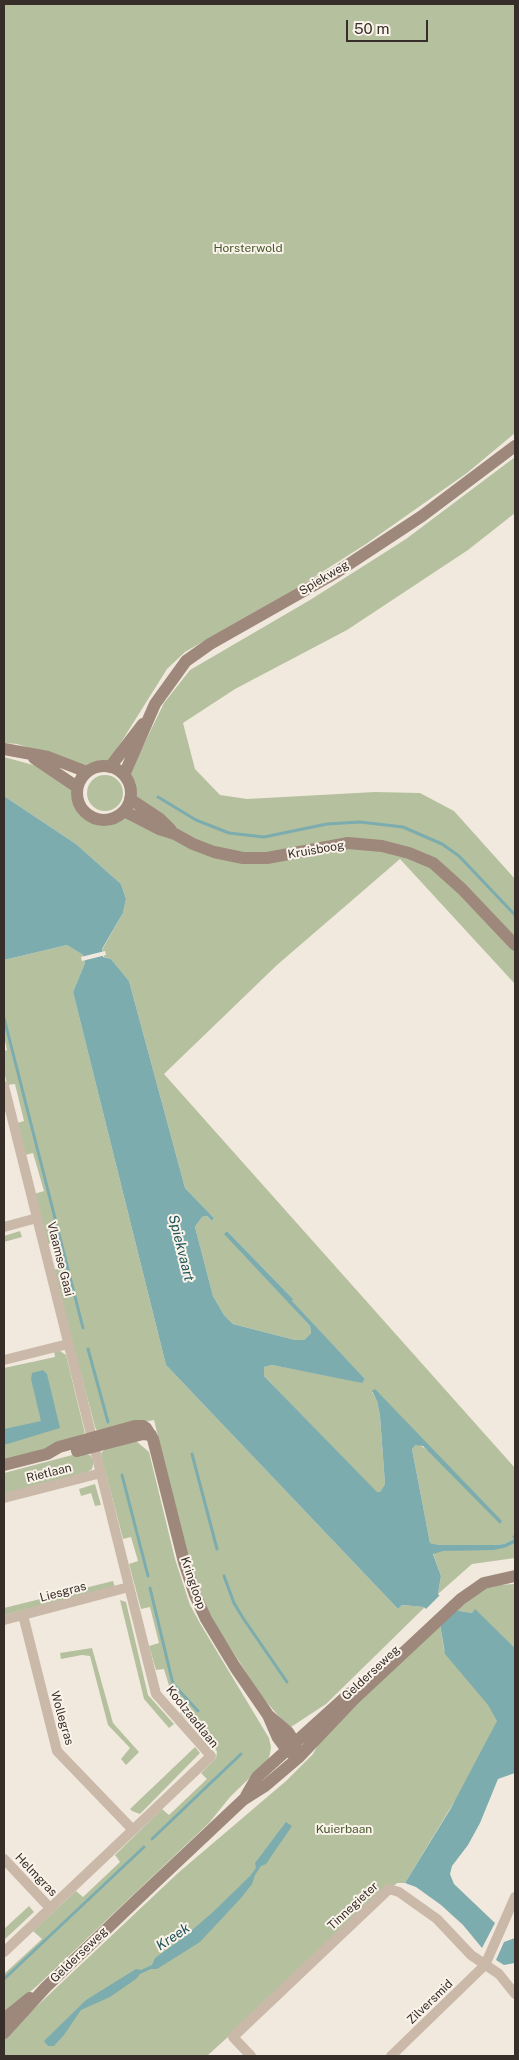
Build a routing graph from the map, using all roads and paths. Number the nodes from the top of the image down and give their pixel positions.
1 (515, 446) edge
2 (146, 720) junction
3 (4, 749) edge
4 (27, 753) junction
5 (110, 767) junction
6 (87, 772) junction
7 (124, 775) junction
8 (77, 787) junction
9 (130, 798) junction
10 (124, 811) junction
11 (175, 834) junction
12 (515, 945) edge
13 (4, 1086) edge
14 (37, 1218) junction
15 (4, 1227) edge
16 (68, 1344) junction
17 (4, 1360) edge
18 (93, 1442) junction
19 (4, 1465) edge
20 (101, 1473) junction
21 (4, 1498) edge
22 (515, 1568) edge
23 (515, 1576) edge
24 (129, 1587) junction
25 (459, 1597) junction
26 (22, 1616) junction
27 (4, 1620) edge
28 (427, 1627) junction
29 (291, 1747) junction
30 (298, 1758) junction
31 (243, 1800) junction
32 (133, 1830) junction
33 (4, 1859) edge
34 (515, 1897) edge
35 (50, 1908) junction
36 (4, 1952) edge
37 (485, 1965) junction
38 (46, 1986) junction
39 (515, 1994) edge
40 (4, 2019) edge
41 (4, 2033) edge
42 (251, 2056) edge
43 (391, 2056) edge

1 - 2 street, Spiekweg
2 - 5 street, Spiekweg
2 - 7 street, Spiekweg
3 - 4 street
4 - 6 street
4 - 8 street
5 - 6 street
5 - 7 street
6 - 8 street
7 - 9 street
8 - 10 street
9 - 10 street
9 - 11 street, Kruisboog
10 - 11 street, Kruisboog
11 - 12 street, Kruisboog
13 - 14 street, Vlaamse Gaai
14 - 15 street
14 - 16 street, Vlaamse Gaai
16 - 17 street
16 - 18 street, Vlaamse Gaai
18 - 19 street, Kringloop
18 - 20 street, Koolzaadlaan
18 - 29 street, Kringloop
20 - 21 street, Rietlaan
20 - 24 street, Koolzaadlaan
22 - 25 street, Gelderseweg
23 - 25 street, Gelderseweg
24 - 26 street, Liesgras
24 - 32 street, Koolzaadlaan
25 - 28 street, Gelderseweg
26 - 27 street, Liesgras
26 - 32 street, Wollegras
28 - 29 street, Gelderseweg
28 - 30 street, Gelderseweg
29 - 30 street, Kringloop
29 - 31 street, Gelderseweg
30 - 31 street, Gelderseweg
31 - 38 street, Gelderseweg
32 - 35 street, Koolzaadlaan
33 - 35 street, Helmgras
34 - 37 street
35 - 36 street, Koolzaadlaan
37 - 39 street, Tinnegieter
37 - 42 street, Tinnegieter
37 - 43 street, Zilversmid
38 - 40 street, Gelderseweg
38 - 41 street, Gelderseweg

